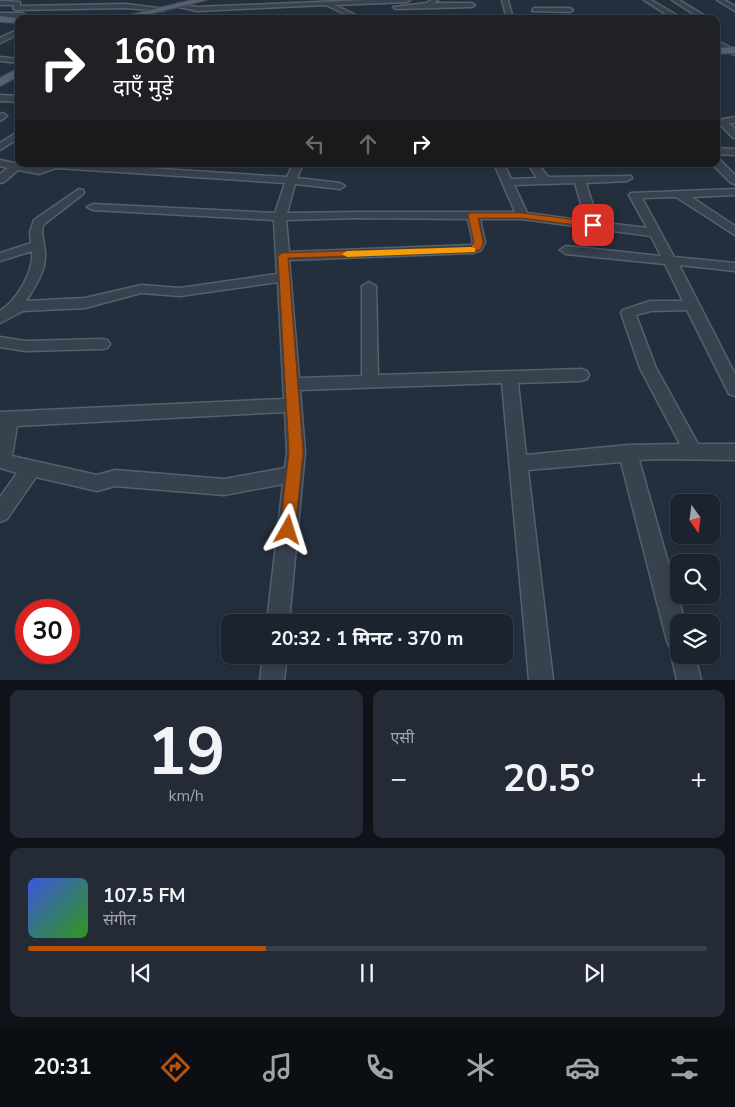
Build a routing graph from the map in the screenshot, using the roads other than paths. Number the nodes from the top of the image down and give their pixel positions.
1 (190, 0) edge
2 (203, 0) edge
3 (403, 0) edge
4 (407, 0) edge
5 (504, 0) edge
6 (562, 0) edge
7 (648, 0) edge
8 (675, 0) edge
9 (720, 0) edge
10 (321, 1) edge
11 (433, 2) edge
12 (0, 3) edge
13 (472, 5) dead end
14 (177, 6) junction
15 (414, 6) junction
16 (153, 8) junction
17 (735, 8) edge
18 (163, 9) junction
19 (534, 10) dead end
20 (343, 11) junction
21 (422, 13) dead end
22 (0, 15) edge
23 (122, 15) edge
24 (135, 15) edge
25 (352, 15) edge
26 (509, 15) edge
27 (673, 15) edge
28 (700, 15) edge
29 (15, 16) edge
30 (0, 22) edge
31 (15, 22) edge
32 (15, 33) edge
33 (0, 41) edge
34 (0, 59) edge
35 (15, 60) edge
36 (15, 63) edge
37 (0, 72) edge
38 (15, 74) edge
39 (0, 83) edge
40 (0, 98) edge
41 (15, 99) edge
42 (735, 120) edge
43 (735, 135) edge
44 (15, 137) edge
45 (0, 147) edge
46 (720, 151) edge
47 (735, 152) edge
48 (0, 163) edge
49 (15, 166) edge
50 (720, 166) edge
51 (15, 167) edge
52 (21, 167) edge
53 (50, 167) edge
54 (87, 167) edge
55 (297, 167) edge
56 (502, 167) edge
57 (535, 167) edge
58 (622, 167) edge
59 (627, 178) junction
60 (0, 180) edge
61 (291, 180) junction
62 (580, 180) junction
63 (545, 181) junction
64 (735, 181) edge
65 (508, 182) junction
66 (340, 186) dead end
67 (80, 192) dead end
68 (735, 192) edge
69 (680, 194) junction
70 (635, 195) junction
71 (93, 207) dead end
72 (473, 215) junction
73 (522, 216) junction
74 (280, 217) junction
75 (593, 225) junction
76 (735, 230) edge
77 (655, 233) junction
78 (38, 245) junction
79 (566, 250) dead end
80 (282, 256) junction
81 (0, 257) edge
82 (670, 260) junction
83 (735, 267) edge
84 (284, 277) junction
85 (369, 286) dead end
86 (693, 305) junction
87 (16, 308) junction
88 (0, 318) edge
89 (0, 342) edge
90 (102, 344) dead end
91 (581, 375) dead end
92 (731, 375) edge
93 (509, 377) junction
94 (370, 381) junction
95 (291, 384) junction
96 (735, 390) edge
97 (293, 405) junction
98 (5, 418) edge
99 (693, 451) junction
100 (735, 452) edge
101 (628, 453) junction
102 (518, 464) junction
103 (32, 469) junction
104 (294, 474) junction
105 (0, 513) edge
106 (279, 614) edge
107 (672, 614) edge
108 (274, 664) edge
109 (685, 664) edge
110 (272, 680) edge
111 (541, 680) edge
112 (689, 680) edge

1 - 16 main road
2 - 14 main road
3 - 4 street
3 - 10 street
5 - 26 street
6 - 19 street
7 - 27 street
8 - 28 street
9 - 17 street
10 - 14 street
10 - 20 street
11 - 13 street
11 - 15 street
12 - 16 street
14 - 18 main road
15 - 20 street
15 - 21 street
16 - 18 street
16 - 23 main road
18 - 24 main road
20 - 25 street
22 - 29 street
30 - 31 main road
32 - 33 street
34 - 35 street
36 - 37 main road
38 - 39 main road
40 - 41 street
42 - 43 street
44 - 45 street
46 - 47 street
48 - 49 street
50 - 64 street
51 - 60 street
52 - 53 street
54 - 61 street
55 - 61 street
56 - 65 street
57 - 63 street
58 - 59 street
59 - 62 street
59 - 70 street
61 - 66 street
61 - 74 street
62 - 63 street
62 - 75 street
63 - 65 street
65 - 73 street
67 - 78 street
68 - 69 street
69 - 70 street
69 - 76 street
70 - 77 street
71 - 74 street
72 - 73 street
72 - 74 street
72 - 80 street
73 - 75 street
74 - 80 street
75 - 77 street
77 - 82 street
78 - 81 street
78 - 87 street
79 - 82 street
80 - 84 street
82 - 83 street
82 - 86 street
84 - 87 street
84 - 95 street
85 - 94 street
86 - 92 street
86 - 99 street
87 - 88 street
89 - 90 street
91 - 93 street
92 - 96 street
93 - 94 street
93 - 102 street
94 - 95 street
95 - 97 street
97 - 98 street
97 - 104 street
98 - 103 street
99 - 100 street
99 - 101 street
101 - 102 street
101 - 107 street
102 - 111 street
103 - 104 street
103 - 105 street
104 - 106 street
108 - 110 street
109 - 112 street

